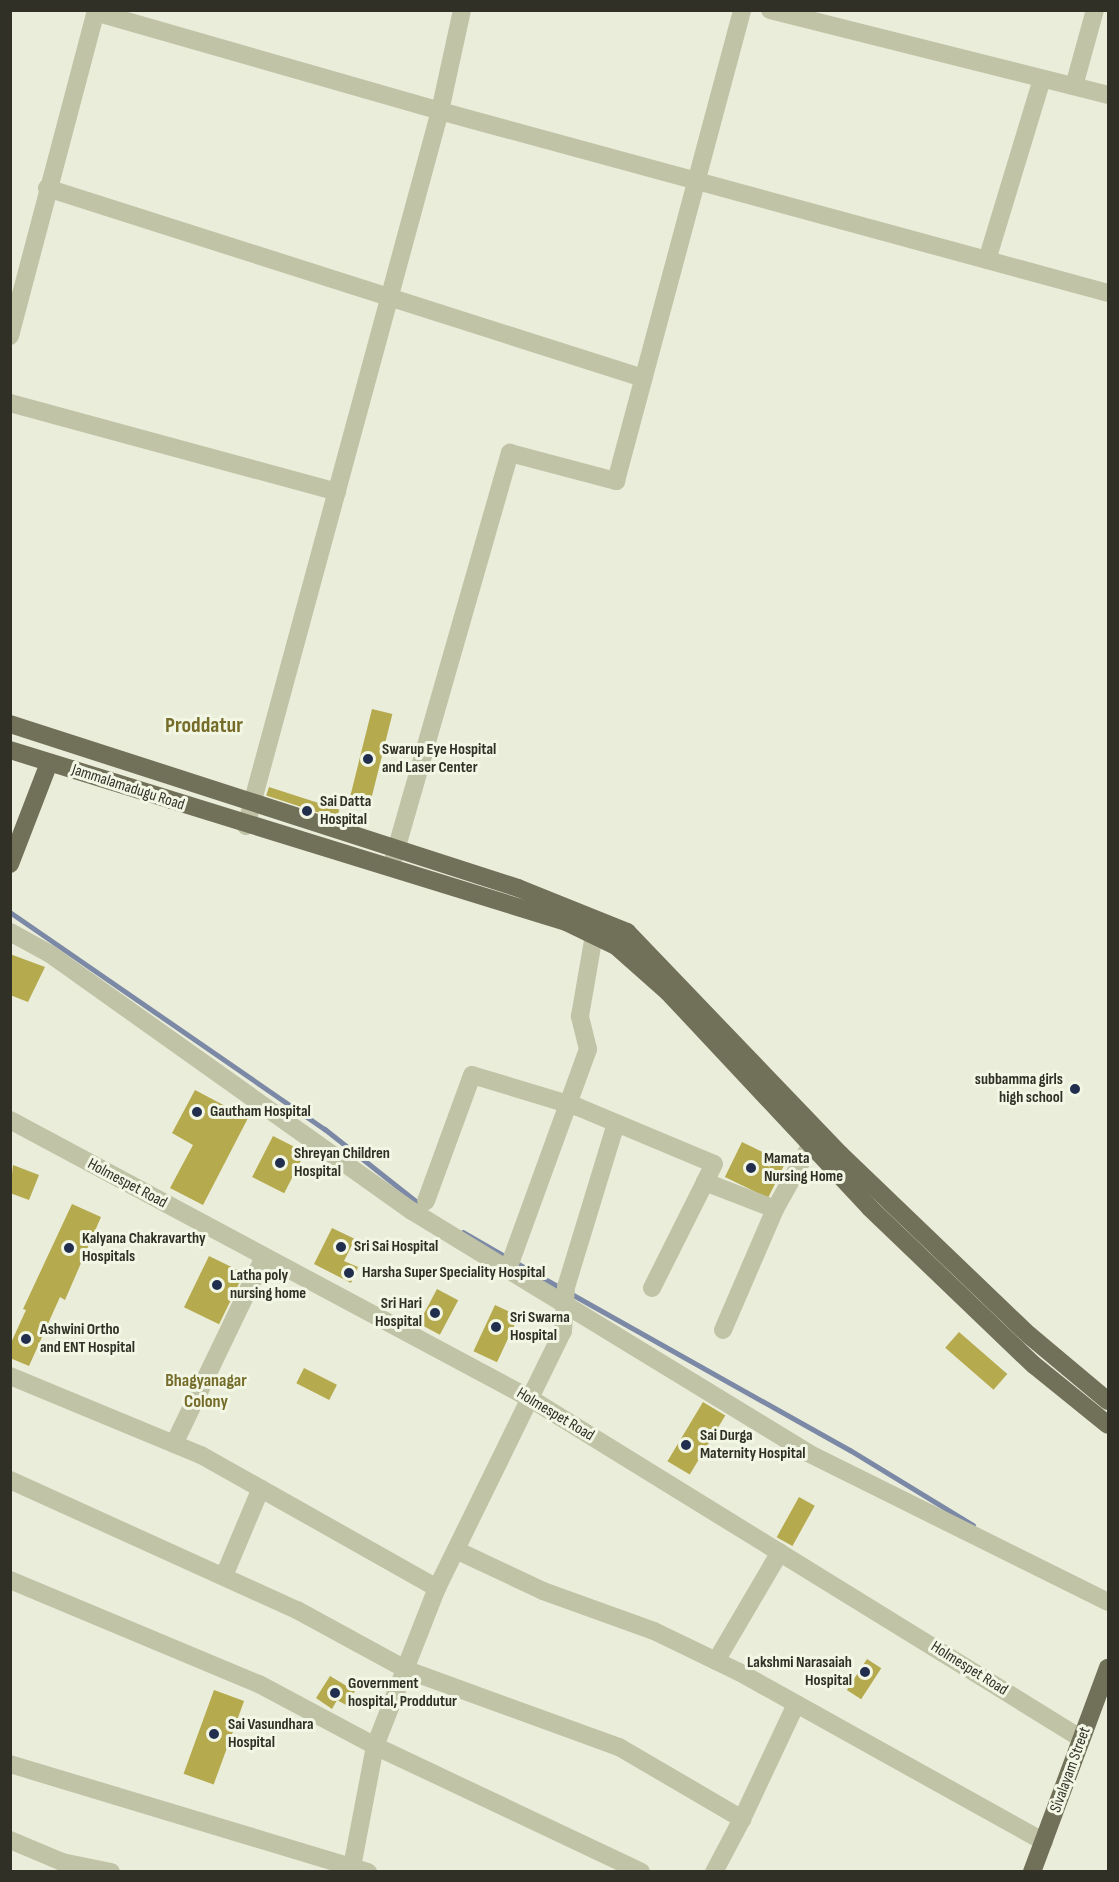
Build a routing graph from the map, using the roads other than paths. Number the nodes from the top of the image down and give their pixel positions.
1 (462, 10) edge
2 (741, 10) edge
3 (770, 10) edge
4 (1095, 10) edge
5 (95, 11) edge
6 (1042, 79) junction
7 (1074, 86) junction
8 (1108, 94) edge
9 (440, 111) junction
10 (696, 181) junction
11 (47, 188) junction
12 (987, 260) junction
13 (16, 289) edge
14 (1108, 293) edge
15 (389, 296) junction
16 (10, 336) edge
17 (643, 378) junction
18 (10, 403) edge
19 (337, 492) junction
20 (10, 724) edge
21 (10, 750) edge
22 (48, 763) junction
23 (253, 802) junction
24 (246, 826) junction
25 (397, 849) junction
26 (10, 864) edge
27 (391, 868) junction
28 (10, 932) edge
29 (594, 935) junction
30 (566, 1103) junction
31 (10, 1120) edge
32 (616, 1123) junction
33 (810, 1146) junction
34 (705, 1182) junction
35 (426, 1201) dead end
36 (775, 1209) junction
37 (264, 1257) junction
38 (508, 1269) junction
39 (652, 1288) dead end
40 (565, 1304) junction
41 (723, 1330) dead end
42 (10, 1376) edge
43 (531, 1399) junction
44 (1108, 1401) edge
45 (1108, 1425) edge
46 (174, 1444) junction
47 (10, 1480) edge
48 (261, 1488) junction
49 (456, 1550) junction
50 (780, 1552) junction
51 (224, 1576) junction
52 (10, 1580) edge
53 (437, 1588) junction
54 (1108, 1602) edge
55 (716, 1661) junction
56 (1108, 1668) edge
57 (407, 1670) junction
58 (796, 1704) junction
59 (1082, 1739) junction
60 (375, 1746) junction
61 (10, 1764) edge
62 (742, 1819) junction
63 (10, 1840) edge
64 (1044, 1842) junction
65 (357, 1869) edge
66 (111, 1872) edge
67 (641, 1872) edge
68 (714, 1872) edge
69 (1032, 1872) edge

1 - 9 street
2 - 10 street
3 - 6 street
4 - 7 street
5 - 9 street
5 - 11 street
6 - 7 street
6 - 12 street
7 - 8 street
9 - 10 street
9 - 15 street
10 - 12 street
10 - 17 street
11 - 13 street
11 - 15 street
12 - 14 street
13 - 16 street
15 - 17 street
15 - 19 street
17 - 25 street
18 - 19 street
19 - 23 street
20 - 23 main road
21 - 22 main road, Jammalamadugu Road
22 - 24 main road, Jammalamadugu Road
22 - 26 main road
23 - 24 street
23 - 25 main road
24 - 27 main road, Jammalamadugu Road
25 - 27 street
25 - 44 main road
27 - 29 main road, Jammalamadugu Road
28 - 38 street
29 - 30 street
29 - 33 main road, Jammalamadugu Road
30 - 32 street
30 - 35 street
30 - 38 street
31 - 37 street, Holmespet Road
32 - 34 street
32 - 40 street
33 - 36 street
33 - 45 main road, Jammalamadugu Road
34 - 36 street
34 - 39 street
36 - 41 street
37 - 43 street, Holmespet Road
37 - 46 street
38 - 40 street
40 - 43 street
40 - 54 street
42 - 46 street
43 - 49 street
43 - 50 street, Holmespet Road
46 - 48 street
47 - 51 street
48 - 51 street
48 - 53 street
49 - 53 street
49 - 55 street
50 - 55 street
50 - 59 street, Holmespet Road
51 - 57 street
52 - 60 street
53 - 57 street
55 - 58 street
56 - 59 main road, Sivalayam Street
57 - 60 street
57 - 62 street
58 - 62 street
58 - 64 street
59 - 64 main road, Sivalayam Street
60 - 65 street
60 - 67 street
61 - 65 street
62 - 68 street
63 - 66 street
64 - 69 main road, Sivalayam Street

